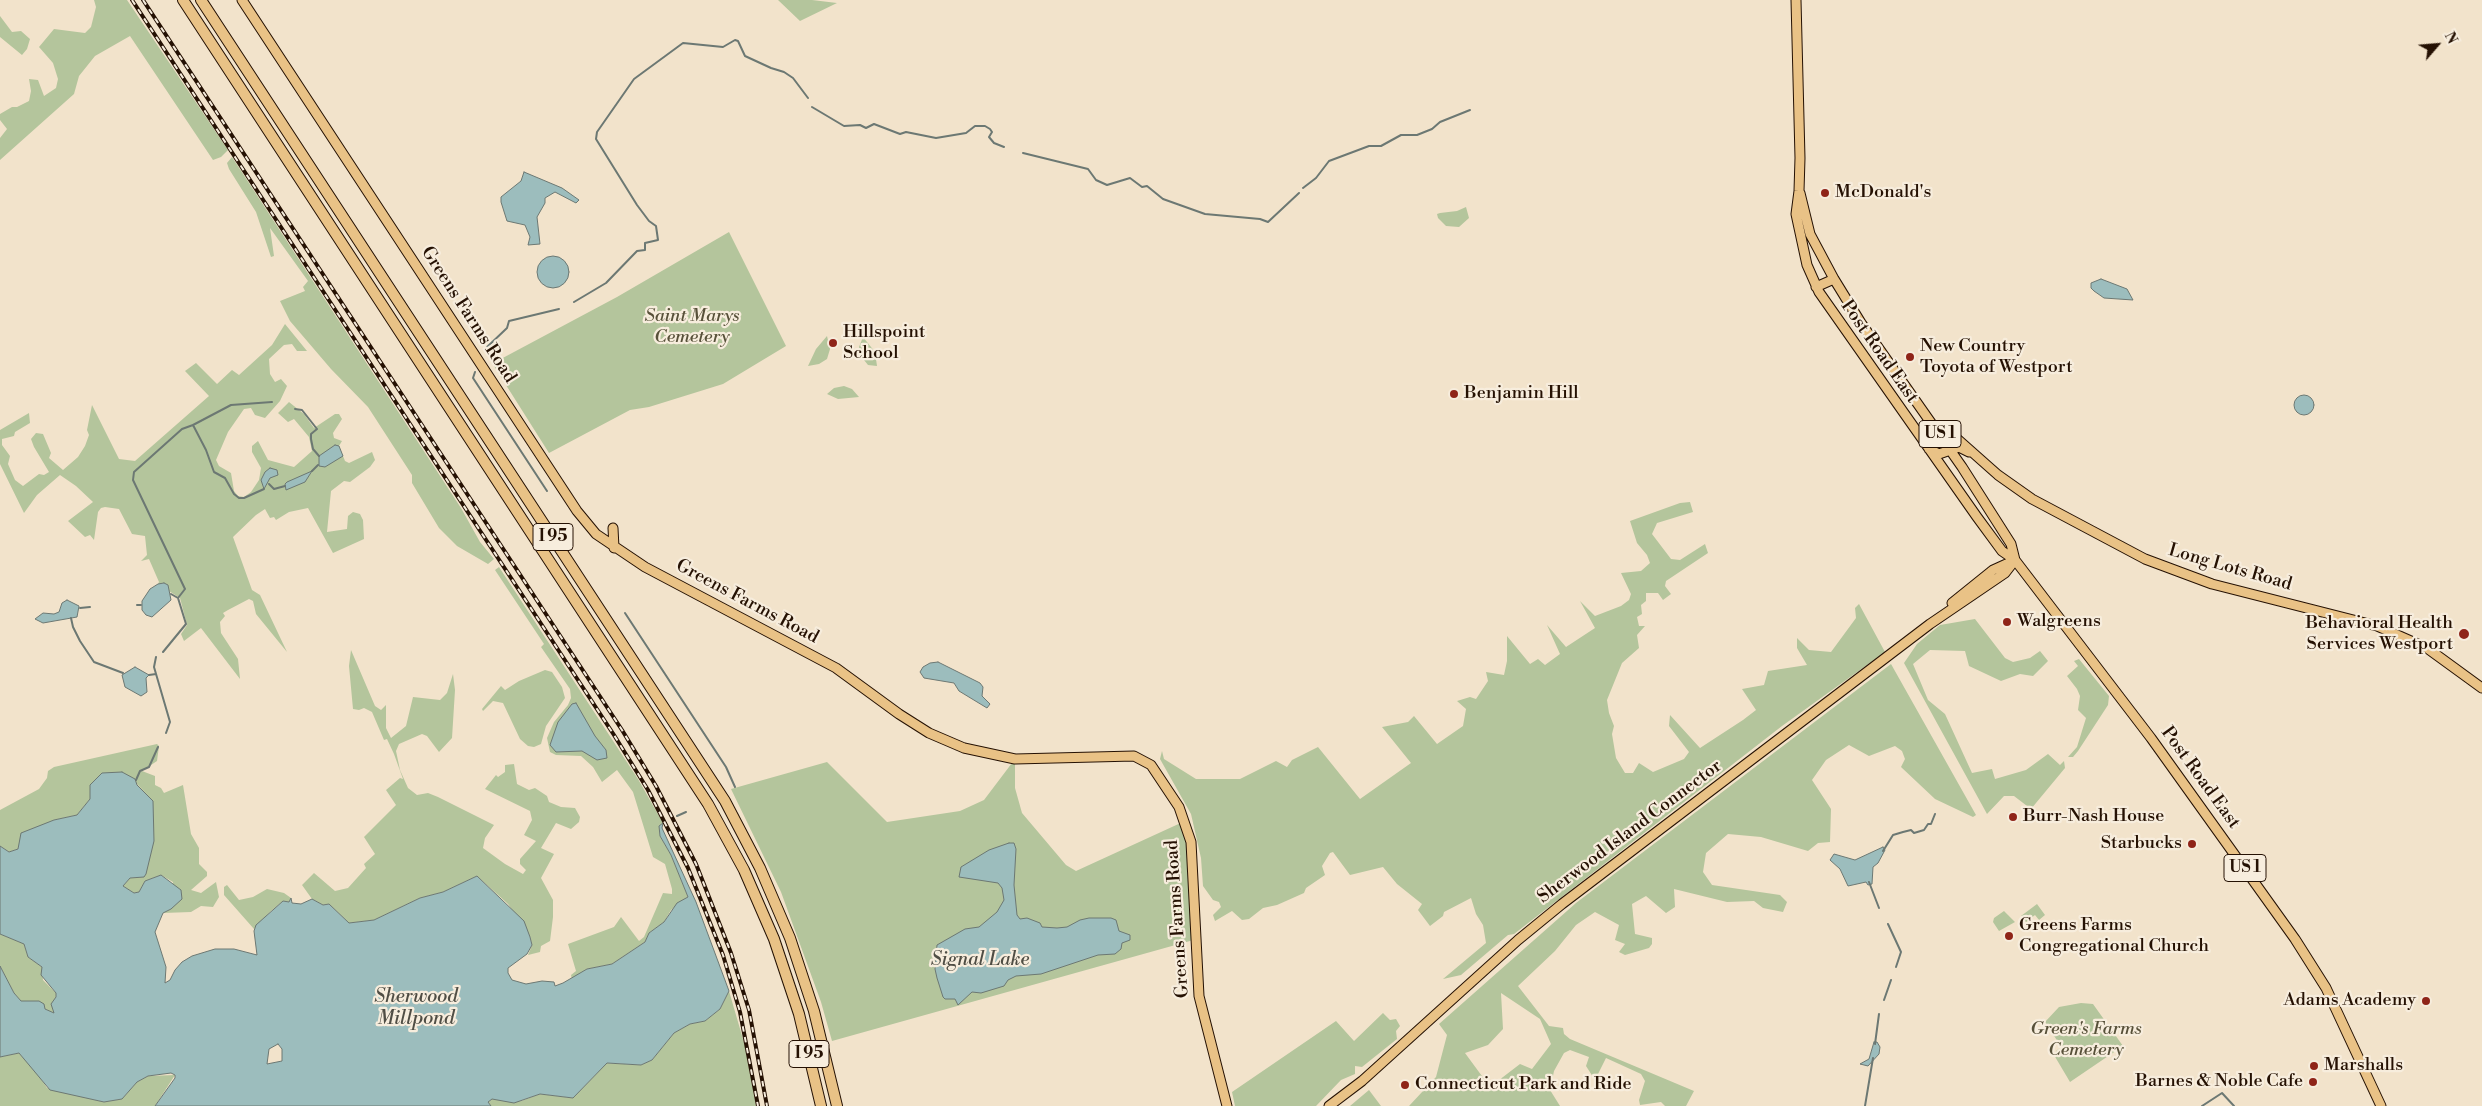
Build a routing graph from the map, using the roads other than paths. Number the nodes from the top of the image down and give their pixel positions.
1 (183, 0) edge
2 (201, 0) edge
3 (242, 0) edge
4 (1796, 0) edge
5 (1800, 191) junction
6 (1834, 280) junction
7 (1816, 287) junction
8 (1940, 434) junction
9 (1926, 447) junction
10 (1951, 450) junction
11 (1978, 457) junction
12 (612, 528) dead end
13 (1988, 531) junction
14 (614, 548) junction
15 (2015, 560) junction
16 (1993, 570) junction
17 (1930, 624) junction
18 (2482, 688) edge
19 (1362, 1081) junction
20 (821, 1106) edge
21 (837, 1106) edge
22 (1227, 1106) edge
23 (1329, 1106) edge
24 (1339, 1106) edge
25 (2381, 1106) edge

1 - 20 highway, I 95
2 - 21 highway, I 95
3 - 14 main road, Greens Farms Road
4 - 5 main road, Post Road East / US 1
5 - 6 main road, Post Road East / US 1
5 - 7 main road, Post Road East / US 1
6 - 7 main road
6 - 8 main road, Post Road East / US 1
7 - 9 main road, Post Road East / US 1
8 - 10 main road, Post Road East / US 1
8 - 11 main road, Long Lots Road
9 - 10 main road, Long Lots Road
9 - 13 main road, Post Road East / US 1
10 - 11 main road, Long Lots Road
10 - 15 main road, Post Road East / US 1
11 - 18 main road, Long Lots Road
12 - 14 main road
13 - 15 main road, Post Road East / US 1
13 - 16 main road
14 - 22 main road, Greens Farms Road
15 - 16 main road, Sherwood Island Connector
15 - 17 main road, Sherwood Island Connector
15 - 25 main road, Post Road East / US 1
16 - 17 main road, Sherwood Island Connector
17 - 19 main road, Sherwood Island Connector
19 - 23 main road, Sherwood Island Connector
19 - 24 main road, Sherwood Island Connector

